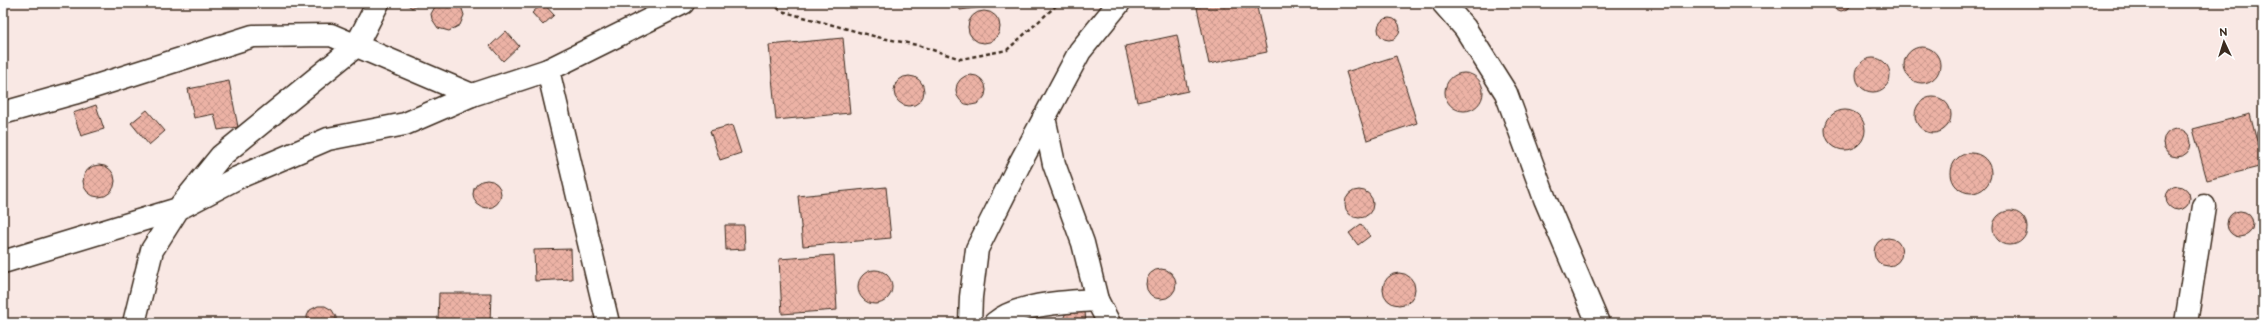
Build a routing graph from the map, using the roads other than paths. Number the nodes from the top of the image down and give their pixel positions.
1 (378, 3) edge
2 (683, 3) edge
3 (1119, 3) edge
4 (1443, 3) edge
5 (356, 46) junction
6 (548, 70) junction
7 (472, 95) junction
8 (3, 113) edge
9 (1044, 117) junction
10 (2204, 206) dead end
11 (178, 209) junction
12 (3, 262) edge
13 (1097, 300) junction
14 (134, 323) edge
15 (608, 323) edge
16 (970, 323) edge
17 (995, 323) edge
18 (1109, 323) edge
19 (1598, 323) edge
20 (2186, 323) edge

1 - 5 street
2 - 6 street
3 - 9 street
4 - 19 street
5 - 7 street
5 - 8 street
5 - 11 street
6 - 7 street
6 - 15 street
7 - 11 street
9 - 13 street
9 - 16 street
10 - 20 street
11 - 12 street
11 - 14 street
13 - 17 street
13 - 18 street

